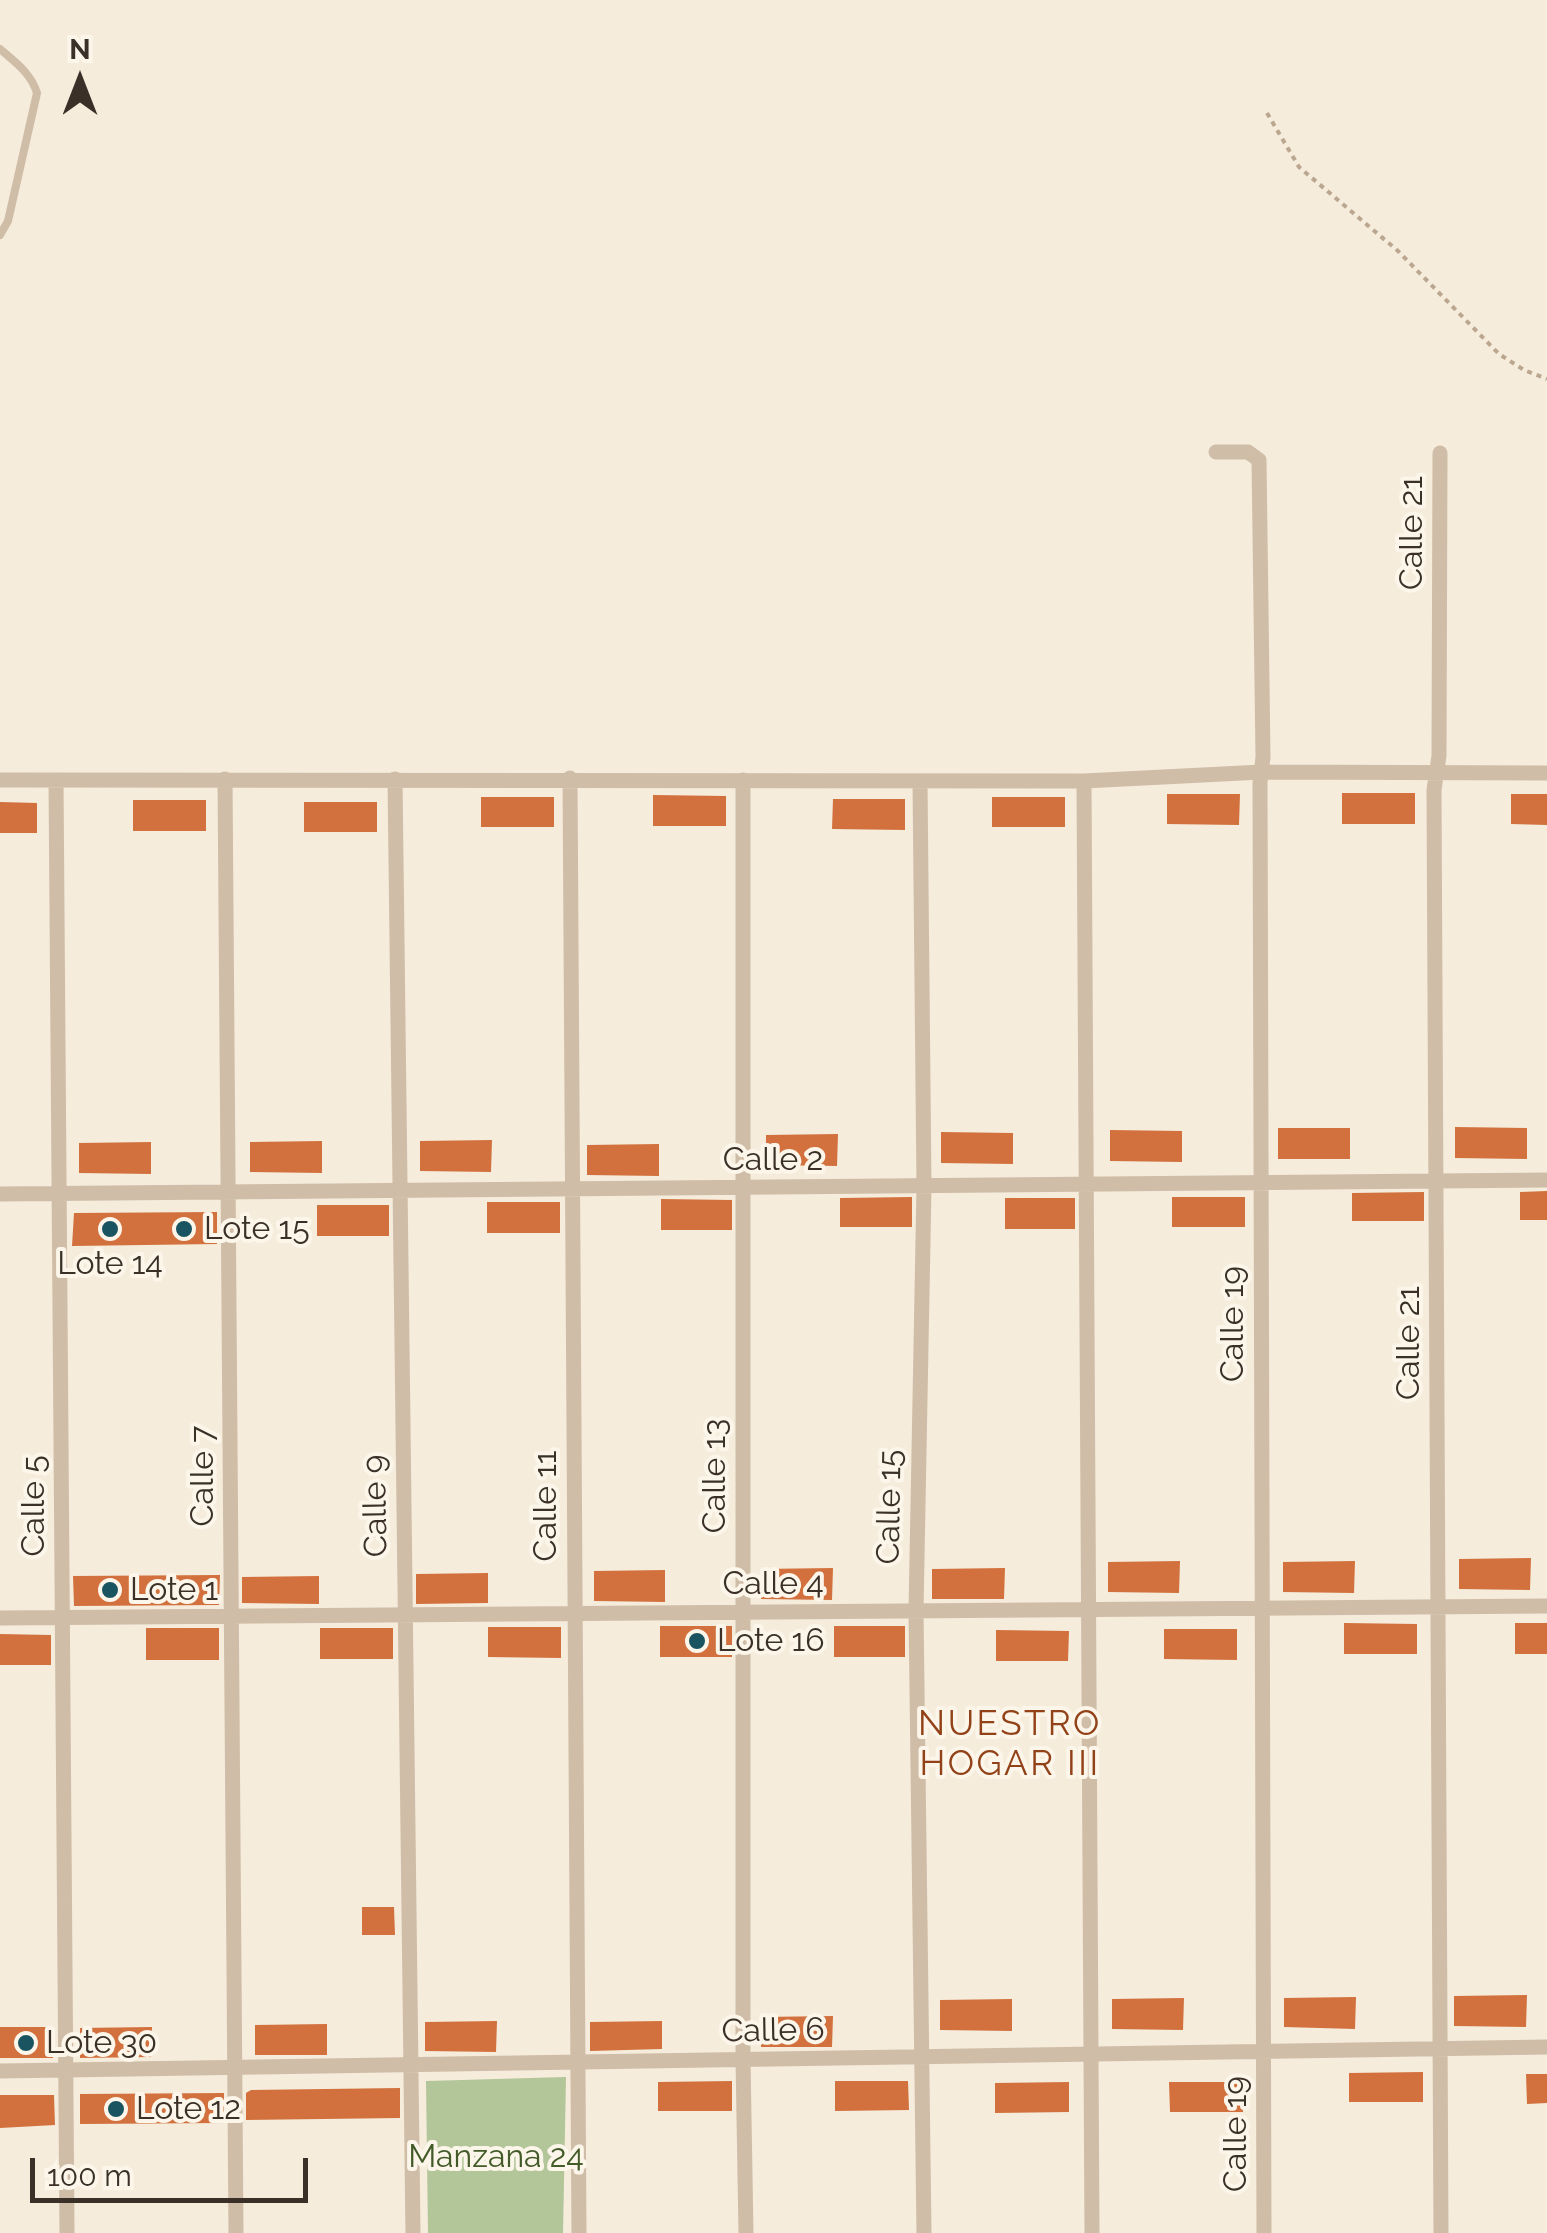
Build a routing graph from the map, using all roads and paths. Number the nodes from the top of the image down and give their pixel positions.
1 (0, 50) edge
2 (1267, 113) dead end
3 (0, 235) edge
4 (1547, 378) edge
5 (1216, 452) dead end
6 (1440, 452) dead end
7 (1262, 772) junction
8 (1436, 772) junction
9 (1547, 773) edge
10 (395, 778) junction
11 (570, 778) junction
12 (225, 779) junction
13 (0, 780) edge
14 (56, 780) junction
15 (743, 780) junction
16 (920, 781) junction
17 (1084, 782) junction
18 (1547, 1180) edge
19 (1436, 1181) junction
20 (1260, 1182) junction
21 (1086, 1184) junction
22 (924, 1187) junction
23 (743, 1188) junction
24 (572, 1189) junction
25 (400, 1191) junction
26 (228, 1192) junction
27 (0, 1194) edge
28 (59, 1194) junction
29 (1438, 1606) junction
30 (1547, 1606) edge
31 (1262, 1608) junction
32 (916, 1610) junction
33 (1088, 1610) junction
34 (743, 1612) junction
35 (405, 1614) junction
36 (574, 1614) junction
37 (232, 1616) junction
38 (62, 1617) junction
39 (0, 1618) edge
40 (1547, 2046) edge
41 (1440, 2048) junction
42 (1264, 2051) junction
43 (1091, 2054) junction
44 (922, 2056) junction
45 (743, 2059) junction
46 (577, 2062) junction
47 (410, 2064) junction
48 (235, 2067) junction
49 (66, 2070) junction
50 (0, 2071) edge
51 (68, 2233) edge
52 (236, 2233) edge
53 (413, 2233) edge
54 (579, 2233) edge
55 (746, 2233) edge
56 (924, 2233) edge
57 (1092, 2233) edge
58 (1264, 2233) edge
59 (1441, 2233) edge

1 - 3 lane
2 - 4 path
5 - 7 street, Calle 19
6 - 8 street, Calle 21
7 - 8 street
7 - 17 street
7 - 20 street, Calle 19
8 - 9 street
8 - 19 street, Calle 21
10 - 11 street
10 - 12 street
10 - 25 street, Calle 9
11 - 15 street
11 - 24 street, Calle 11
12 - 14 street
12 - 26 street, Calle 7
13 - 14 street
14 - 28 street, Calle 5
15 - 16 street
15 - 23 street, Calle 13
16 - 17 street
16 - 22 street, Calle 15
17 - 21 street
18 - 19 street, Calle 2
19 - 20 street, Calle 2
19 - 29 street, Calle 21
20 - 21 street, Calle 2
20 - 31 street, Calle 19
21 - 22 street, Calle 2
21 - 33 street
22 - 23 street, Calle 2
22 - 32 street, Calle 15
23 - 24 street, Calle 2
23 - 34 street, Calle 13
24 - 25 street, Calle 2
24 - 36 street, Calle 11
25 - 26 street, Calle 2
25 - 35 street, Calle 9
26 - 28 street, Calle 2
26 - 37 street, Calle 7
27 - 28 street, Calle 2
28 - 38 street, Calle 5
29 - 30 street, Calle 4
29 - 31 street, Calle 4
29 - 41 street, Calle 21
31 - 33 street, Calle 4
31 - 42 street, Calle 19
32 - 33 street, Calle 4
32 - 34 street, Calle 4
32 - 44 street, Calle 15
33 - 43 street
34 - 36 street, Calle 4
34 - 45 street, Calle 13
35 - 36 street, Calle 4
35 - 37 street, Calle 4
35 - 47 street, Calle 9
36 - 46 street, Calle 11
37 - 38 street, Calle 4
37 - 48 street, Calle 7
38 - 39 street, Calle 4
38 - 49 street, Calle 5
40 - 41 street, Calle 6
41 - 42 street, Calle 6
41 - 59 street, Calle 21
42 - 43 street, Calle 6
42 - 58 street, Calle 19
43 - 44 street, Calle 6
43 - 57 street
44 - 45 street, Calle 6
44 - 56 street, Calle 15
45 - 46 street, Calle 6
45 - 55 street, Calle 13
46 - 47 street, Calle 6
46 - 54 street, Calle 11
47 - 48 street, Calle 6
47 - 53 street, Calle 9
48 - 49 street, Calle 6
48 - 52 street, Calle 7
49 - 50 street, Calle 6
49 - 51 street, Calle 5

